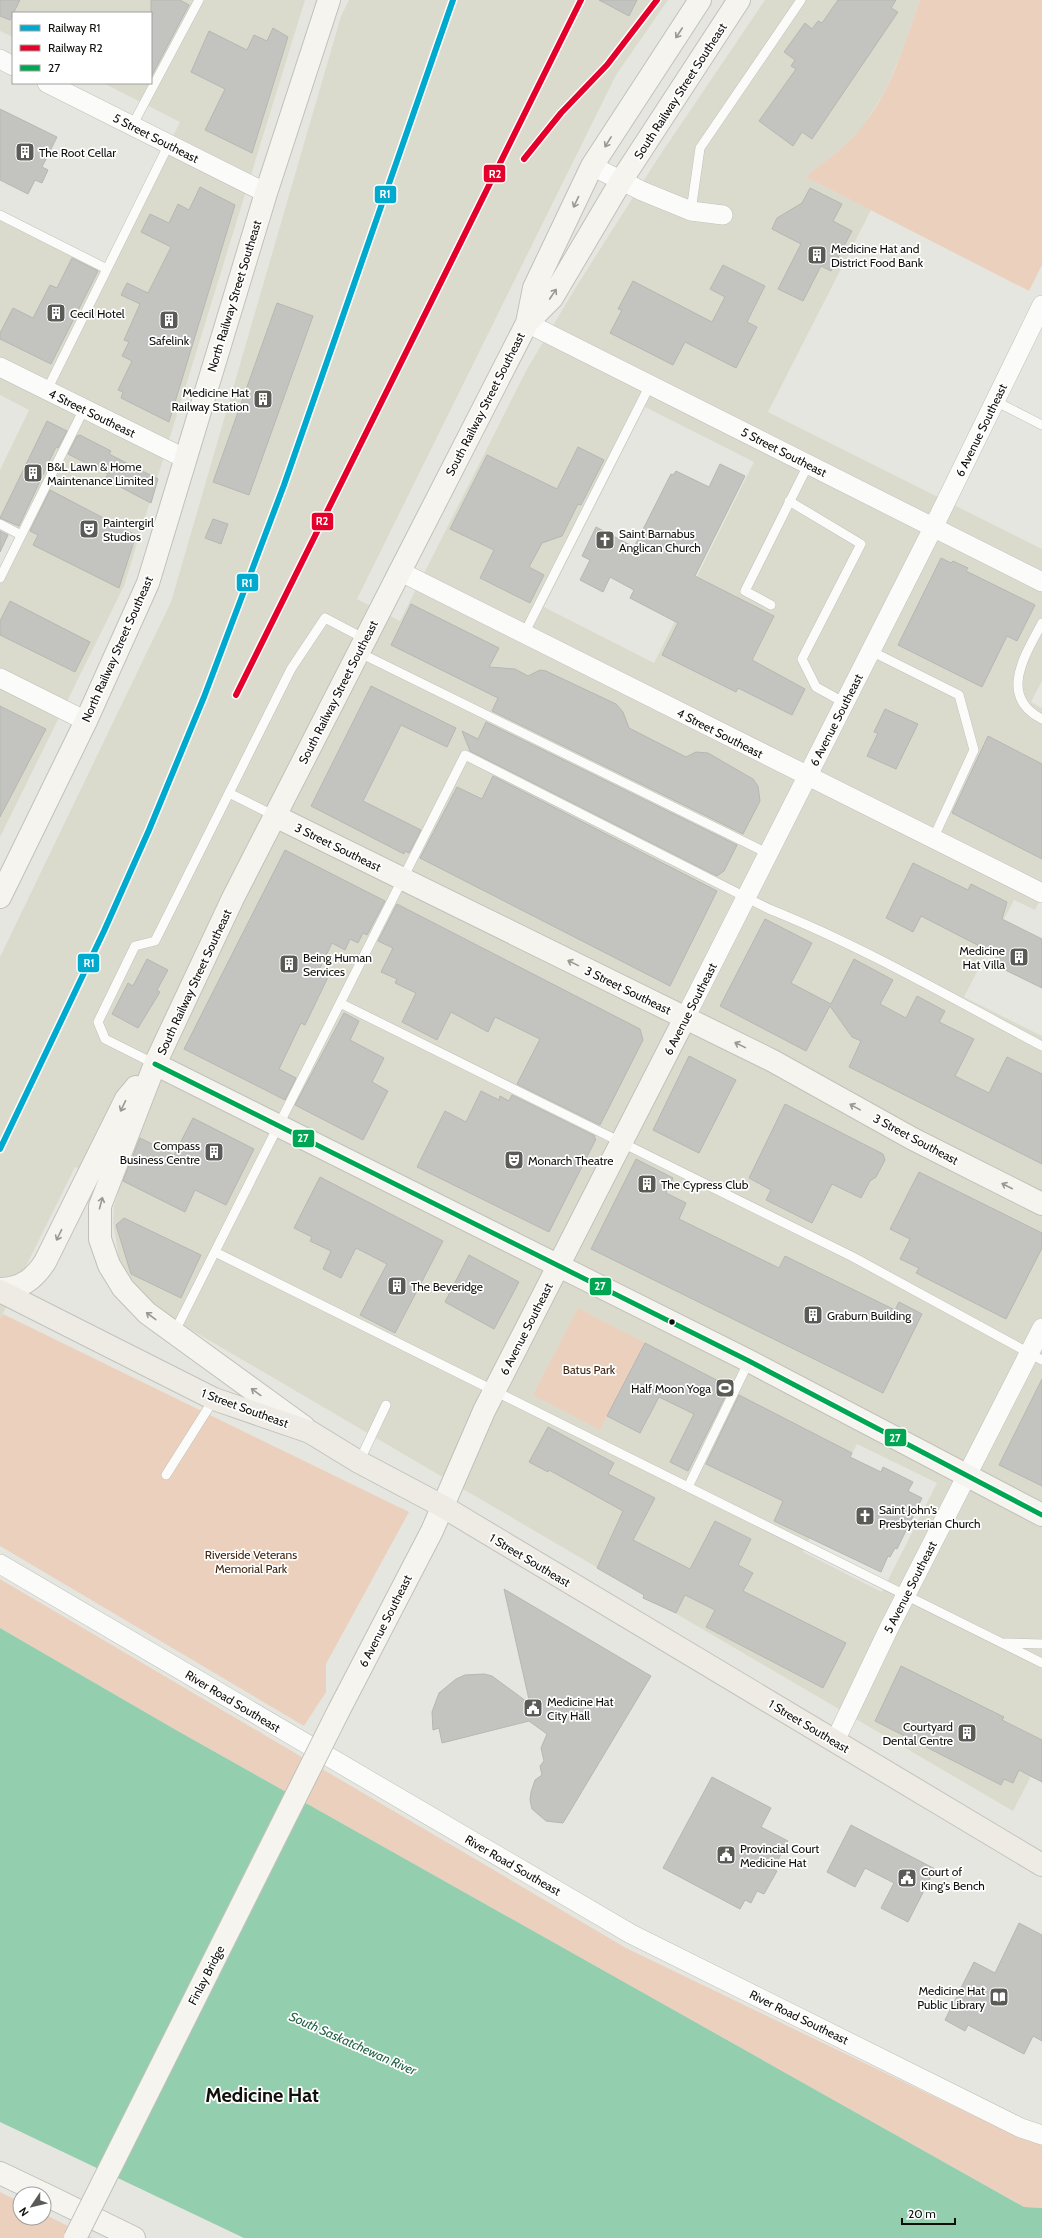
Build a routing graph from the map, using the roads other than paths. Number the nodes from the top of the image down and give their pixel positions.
1 (199, 0) edge
2 (329, 0) edge
3 (700, 0) edge
4 (739, 0) edge
5 (802, 0) edge
6 (0, 59) edge
7 (12, 65) edge
8 (49, 84) edge
9 (132, 126) junction
10 (169, 144) junction
11 (592, 166) junction
12 (621, 181) junction
13 (266, 193) junction
14 (691, 212) junction
15 (0, 215) edge
16 (722, 215) dead end
17 (107, 269) junction
18 (1042, 305) edge
19 (527, 323) junction
20 (0, 367) edge
21 (650, 385) junction
22 (47, 390) junction
23 (995, 401) junction
24 (84, 409) junction
25 (1042, 425) edge
26 (184, 458) junction
27 (808, 465) junction
28 (789, 501) junction
29 (0, 524) edge
30 (933, 528) junction
31 (22, 534) junction
32 (399, 571) junction
33 (0, 578) edge
34 (1042, 582) edge
35 (771, 605) dead end
36 (1042, 623) edge
37 (524, 634) junction
38 (362, 646) junction
39 (871, 651) junction
40 (0, 678) edge
41 (845, 703) junction
42 (1042, 719) edge
43 (86, 721) junction
44 (807, 777) junction
45 (229, 793) junction
46 (275, 816) junction
47 (933, 839) junction
48 (769, 854) junction
49 (403, 879) junction
50 (1042, 893) edge
51 (0, 897) edge
52 (747, 898) junction
53 (340, 1003) junction
54 (685, 1018) junction
55 (1042, 1046) edge
56 (155, 1064) junction
57 (278, 1126) junction
58 (622, 1142) junction
59 (1042, 1204) edge
60 (215, 1252) junction
61 (559, 1266) junction
62 (0, 1290) edge
63 (1042, 1328) edge
64 (174, 1333) junction
65 (1036, 1357) edge
66 (749, 1361) junction
67 (495, 1391) junction
68 (214, 1399) junction
69 (386, 1405) dead end
70 (310, 1432) junction
71 (359, 1462) junction
72 (166, 1475) dead end
73 (967, 1477) junction
74 (688, 1487) junction
75 (442, 1506) junction
76 (1042, 1515) edge
77 (0, 1564) edge
78 (906, 1594) junction
79 (1003, 1643) junction
80 (1042, 1644) edge
81 (1042, 1663) edge
82 (338, 1712) joint
83 (835, 1741) junction
84 (1042, 1865) edge
85 (1042, 2135) edge
86 (0, 2173) edge
87 (27, 2186) edge
88 (52, 2198) edge
89 (75, 2238) edge
90 (134, 2238) edge

1 - 9 lane
2 - 13 street, North Railway Street Southeast
3 -> 11 street, South Railway Street Southeast
4 - 12 street, South Railway Street Southeast
5 - 14 lane
6 - 7 street
8 - 9 street, 5 Street Southeast
9 - 10 street, 5 Street Southeast
10 - 13 street, 5 Street Southeast
10 - 17 lane
11 - 12 street
11 -> 19 street, South Railway Street Southeast
12 - 14 street
19 -> 12 street, South Railway Street Southeast
13 - 26 street, North Railway Street Southeast
14 - 16 street
15 - 17 lane
17 - 22 lane
18 - 23 street, 6 Avenue Southeast
19 - 21 street, 5 Street Southeast
19 - 32 street, South Railway Street Southeast
20 - 22 street, 4 Street Southeast
21 - 27 street, 5 Street Southeast
21 - 37 lane
22 - 24 street, 4 Street Southeast
23 - 25 lane
23 - 30 street, 6 Avenue Southeast
24 - 26 street, 4 Street Southeast
24 - 31 lane
26 - 43 street, North Railway Street Southeast
27 - 28 lane
27 - 30 street, 5 Street Southeast
28 - 35 lane
28 - 41 lane
29 - 31 lane
30 - 34 street, 5 Street Southeast
30 - 39 street, 6 Avenue Southeast
31 - 33 lane
32 - 37 street, 4 Street Southeast
32 - 38 street, South Railway Street Southeast
36 - 42 lane
37 - 44 street, 4 Street Southeast
38 - 45 lane
38 - 46 street, South Railway Street Southeast
38 - 48 lane
39 - 41 street, 6 Avenue Southeast
39 - 47 lane
40 - 43 street
41 - 44 street, 6 Avenue Southeast
43 - 51 street, North Railway Street Southeast
44 - 47 street, 4 Street Southeast
44 - 48 street, 6 Avenue Southeast
45 - 46 lane
45 - 56 lane
46 - 49 street, 3 Street Southeast
46 - 56 street, South Railway Street Southeast
47 - 50 street, 4 Street Southeast
48 - 52 street, 6 Avenue Southeast
49 - 52 lane
49 - 53 lane
54 -> 49 street, 3 Street Southeast
52 - 54 street, 6 Avenue Southeast
52 - 55 lane
53 - 57 lane
53 - 58 lane
54 - 58 street, 6 Avenue Southeast
59 -> 54 street, 3 Street Southeast
56 - 57 street
56 -> 62 street, South Railway Street Southeast
64 -> 56 street, South Railway Street Southeast
57 - 60 lane
57 - 61 street
58 - 61 street, 6 Avenue Southeast
58 - 65 lane
60 - 64 lane
60 - 67 lane
61 - 66 street
61 - 67 street, 6 Avenue Southeast
62 - 68 main road, 1 Street Southeast
63 - 65 street, 5 Avenue Southeast
70 -> 64 street, South Railway Street Southeast
65 - 73 street, 5 Avenue Southeast
66 - 73 street
66 - 74 lane
67 - 74 lane
67 - 75 street, 6 Avenue Southeast
68 - 70 main road, 1 Street Southeast
68 - 72 lane
69 - 71 lane
70 - 71 main road, 1 Street Southeast
71 - 75 main road, 1 Street Southeast
73 - 76 street
73 - 78 street, 5 Avenue Southeast
74 - 78 lane
75 - 82 street, 6 Avenue Southeast
75 - 83 main road, 1 Street Southeast
77 - 85 street, River Road Southeast
78 - 79 lane
78 - 83 street, 5 Avenue Southeast
79 - 80 lane
79 - 81 lane
82 - 89 street, Finlay Bridge, bridge
83 - 84 main road, 1 Street Southeast
86 - 87 street
88 - 90 street

